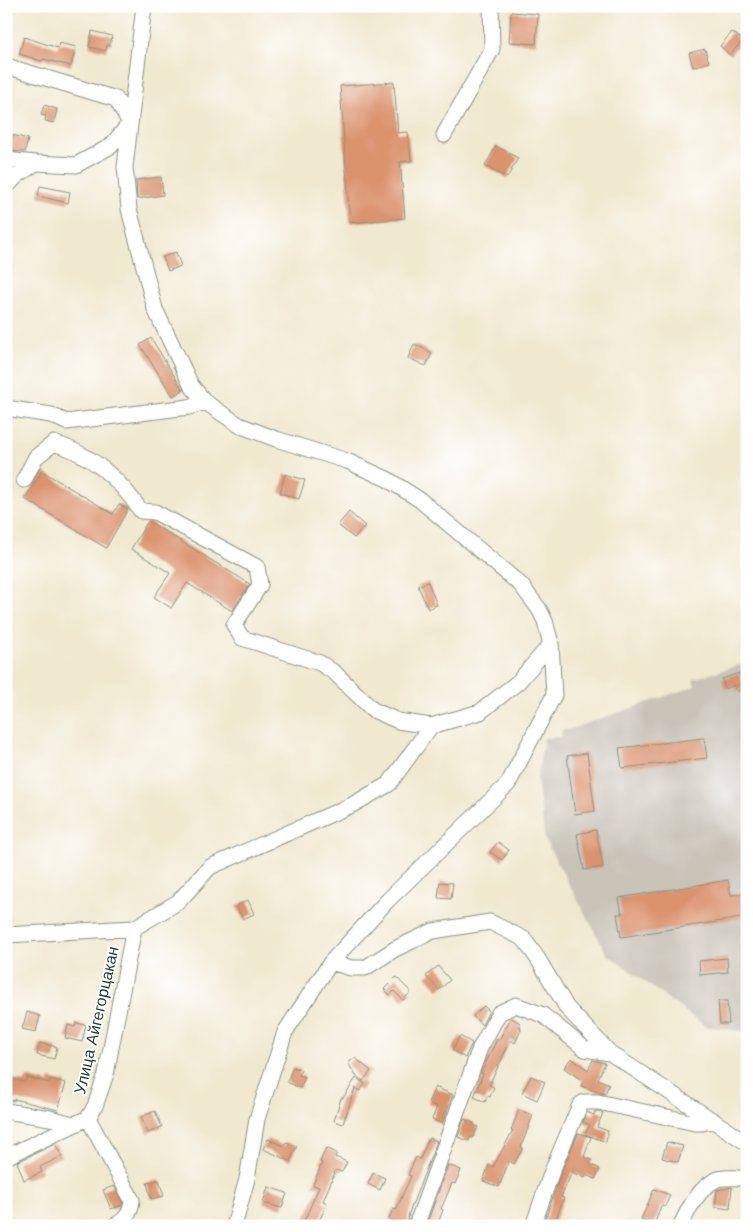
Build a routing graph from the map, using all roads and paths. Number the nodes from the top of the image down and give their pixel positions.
1 (144, 6) edge
2 (491, 6) edge
3 (6, 66) edge
4 (130, 123) junction
5 (444, 134) dead end
6 (6, 160) edge
7 (36, 163) junction
8 (6, 187) edge
9 (205, 402) junction
10 (6, 408) edge
11 (24, 480) dead end
12 (551, 644) junction
13 (431, 726) junction
14 (134, 928) junction
15 (6, 935) edge
16 (331, 962) junction
17 (610, 1053) junction
18 (6, 1111) edge
19 (88, 1118) junction
20 (714, 1120) junction
21 (73, 1124) junction
22 (747, 1143) edge
23 (6, 1157) edge
24 (747, 1178) edge
25 (114, 1226) edge
26 (234, 1226) edge
27 (416, 1226) edge
28 (533, 1226) edge
29 (681, 1226) edge

1 - 4 street
2 - 5 street
3 - 4 street
4 - 7 street
4 - 9 street
6 - 7 street
7 - 8 street
9 - 10 street
9 - 12 street
11 - 13 street
12 - 13 street
12 - 16 street
13 - 14 street
14 - 15 street
14 - 19 street, Улица Айгегорцакан
16 - 17 street
16 - 26 street
17 - 20 street
17 - 27 street
18 - 21 street
19 - 21 street, Улица Айгегорцакан
19 - 25 street
20 - 22 street
20 - 28 street
21 - 23 street, Улица Айгегорцакан
24 - 29 street

